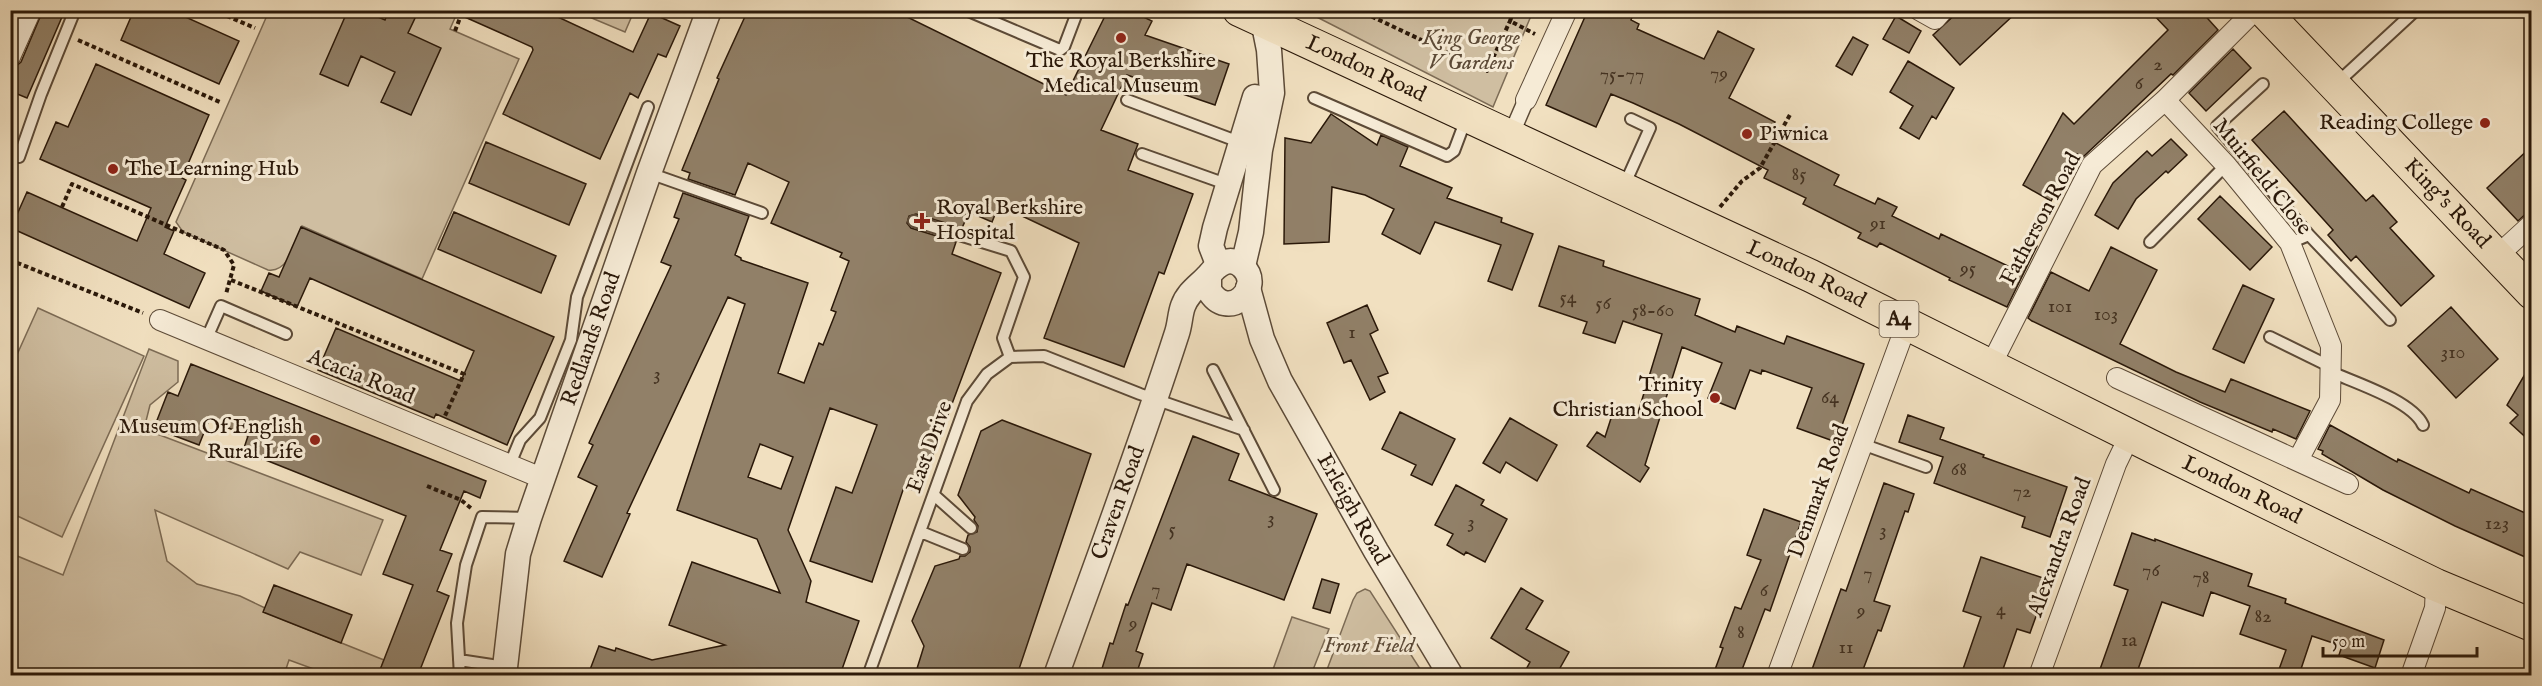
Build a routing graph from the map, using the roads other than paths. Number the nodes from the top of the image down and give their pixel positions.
1 (31, 10) edge
2 (75, 10) edge
3 (709, 10) edge
4 (966, 10) edge
5 (1078, 10) edge
6 (1567, 10) edge
7 (1919, 10) edge
8 (1943, 10) edge
9 (2255, 10) edge
10 (2263, 10) edge
11 (2416, 10) edge
12 (1254, 14) edge
13 (10, 57) edge
14 (2263, 84) dead end
15 (2334, 86) junction
16 (1314, 98) dead end
17 (1127, 100) dead end
18 (1526, 100) joint
19 (2165, 100) junction
20 (648, 108) dead end
21 (1467, 116) junction
22 (1631, 119) dead end
23 (1510, 136) junction
24 (1251, 147) junction
25 (1142, 154) dead end
26 (19, 157) dead end
27 (2226, 165) junction
28 (649, 173) junction
29 (1229, 185) junction
30 (1623, 189) junction
31 (762, 213) dead end
32 (914, 221) dead end
33 (2532, 224) edge
34 (2309, 235) junction
35 (2150, 242) dead end
36 (2290, 243) junction
37 (2497, 256) junction
38 (1213, 270) junction
39 (1236, 290) junction
40 (2532, 293) edge
41 (160, 320) road end
42 (2390, 320) dead end
43 (1907, 323) junction
44 (1178, 328) junction
45 (286, 334) dead end
46 (2270, 336) dead end
47 (206, 340) junction
48 (1010, 357) junction
49 (1991, 365) junction
50 (2331, 369) junction
51 (1213, 370) dead end
52 (2117, 378) dead end
53 (1155, 400) junction
54 (2423, 425) dead end
55 (1244, 430) junction
56 (2130, 435) junction
57 (1862, 444) junction
58 (2298, 460) junction
59 (510, 464) junction
60 (1926, 467) dead end
61 (544, 478) junction
62 (2348, 484) dead end
63 (1274, 490) dead end
64 (934, 495) junction
65 (529, 518) junction
66 (971, 528) dead end
67 (921, 532) junction
68 (963, 549) dead end
69 (2436, 585) junction
70 (2532, 626) edge
71 (459, 660) junction
72 (505, 671) edge
73 (460, 675) edge
74 (868, 675) edge
75 (1056, 675) edge
76 (1451, 675) edge
77 (1777, 675) edge
78 (2039, 675) edge
79 (2411, 675) edge

1 - 13 street
2 - 26 lane
3 - 28 street, Redlands Road
4 - 5 lane
6 - 18 street
7 - 8 street
9 - 19 street, Fatherson Road
10 - 15 main road, King's Road
11 - 15 lane
12 - 21 main road, London Road / A4
12 - 24 street
14 - 34 lane
15 - 37 main road, King's Road
16 - 21 lane
17 - 24 lane
18 - 23 street
19 - 27 street, Muirfield Close
19 - 49 street, Fatherson Road
20 - 59 lane
21 - 23 main road, London Road / A4
22 - 30 lane
23 - 30 main road, London Road / A4
24 - 29 street
24 - 39 street
25 - 29 lane
27 - 35 lane
27 - 36 street, Muirfield Close
28 - 31 lane
28 - 61 street, Redlands Road
29 - 38 street
30 - 43 main road, London Road / A4
32 - 48 lane
33 - 37 street
34 - 36 lane
34 - 42 lane
36 - 50 street, Muirfield Close
37 - 40 main road, King's Road
38 - 39 street
38 - 39 street
38 - 44 street, Craven Road
39 - 44 street
39 - 76 street, Erleigh Road
41 - 47 street, Acacia Road
43 - 49 main road, London Road / A4
43 - 57 street, Denmark Road
44 - 53 street, Craven Road
45 - 47 lane
46 - 50 lane
47 - 59 street, Acacia Road
48 - 53 lane
48 - 64 lane, East Drive
49 - 56 main road, London Road / A4
50 - 54 lane
50 - 58 street, Muirfield Close
51 - 55 lane
52 - 58 street
53 - 55 lane
53 - 75 street, Craven Road
55 - 63 lane
56 - 69 main road, London Road / A4
56 - 78 street, Alexandra Road
57 - 60 lane
57 - 77 street, Denmark Road
58 - 62 street
59 - 61 street, Acacia Road
61 - 65 street, Redlands Road
64 - 66 lane
64 - 67 lane, East Drive
65 - 71 lane
65 - 72 street, Redlands Road
67 - 68 lane
67 - 74 lane, East Drive
69 - 70 main road, London Road / A4
69 - 79 street
71 - 72 lane
71 - 73 lane

